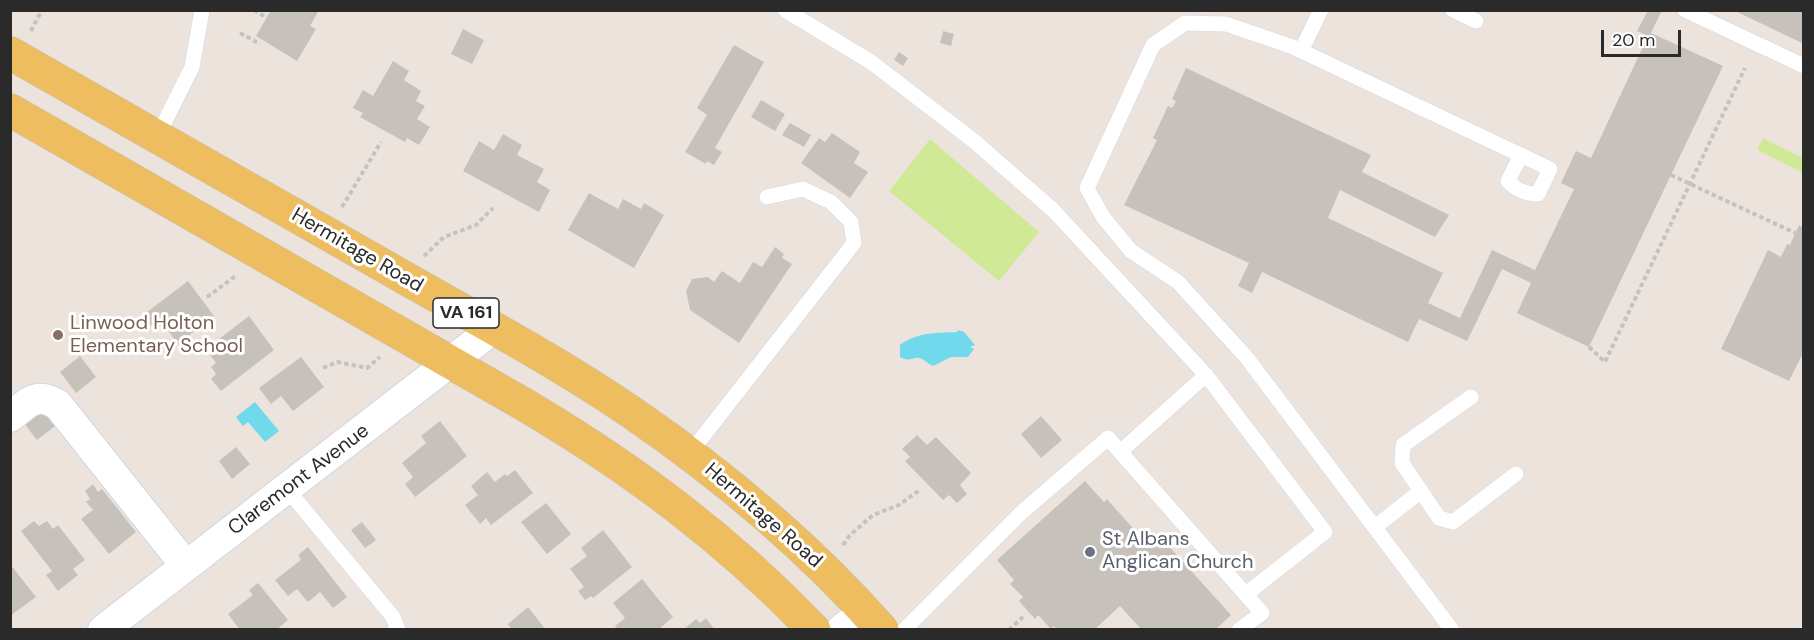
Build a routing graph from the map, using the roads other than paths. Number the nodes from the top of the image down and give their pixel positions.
1 (202, 10) edge
2 (785, 10) edge
3 (1321, 10) edge
4 (1453, 10) edge
5 (1685, 10) edge
6 (1476, 21) dead end
7 (21, 42) edge
8 (1301, 51) junction
9 (1803, 66) edge
10 (10, 110) edge
11 (157, 137) junction
12 (1521, 155) dead end
13 (766, 197) dead end
14 (493, 329) junction
15 (451, 362) junction
16 (1206, 375) junction
17 (1471, 397) dead end
18 (10, 417) edge
19 (1120, 452) junction
20 (690, 453) junction
21 (1516, 474) dead end
22 (287, 489) junction
23 (1421, 491) junction
24 (1375, 527) junction
25 (186, 566) junction
26 (1246, 594) junction
27 (862, 623) edge
28 (103, 630) edge
29 (398, 630) edge
30 (814, 630) edge
31 (904, 630) edge
32 (1239, 630) edge
33 (1452, 630) edge

1 - 11 lane
2 - 16 lane
3 - 8 lane
4 - 6 lane
5 - 9 lane
7 - 11 main road, Hermitage Road / VA 161
8 - 12 lane
8 - 24 lane
10 - 15 main road, VA 161
11 - 14 main road, Hermitage Road / VA 161
13 - 20 lane
14 - 15 street, Claremont Avenue
14 - 20 main road, Hermitage Road / VA 161
15 - 22 street, Claremont Avenue
15 - 30 main road, VA 161
16 - 19 lane
16 - 26 lane
17 - 23 lane
18 - 25 street
19 - 26 lane
19 - 31 lane
20 - 27 main road, Hermitage Road / VA 161
21 - 23 lane
22 - 25 street, Claremont Avenue
22 - 29 lane
23 - 24 lane
24 - 33 lane
25 - 28 street, Claremont Avenue
26 - 32 lane

